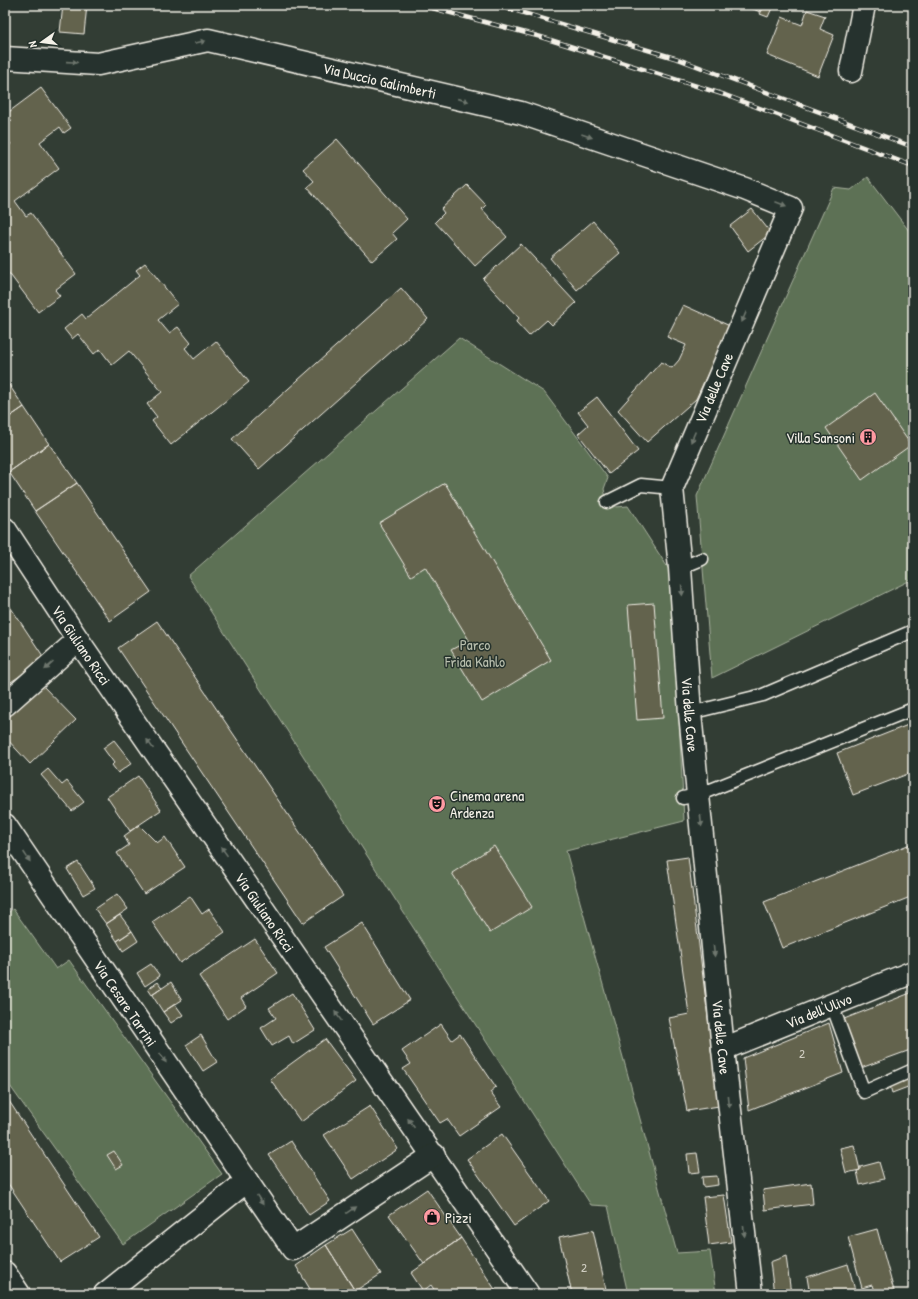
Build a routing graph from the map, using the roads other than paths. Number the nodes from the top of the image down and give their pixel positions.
1 (864, 5) edge
2 (5, 58) edge
3 (851, 71) dead end
4 (745, 189) joint
5 (672, 488) junction
6 (607, 502) dead end
7 (5, 529) edge
8 (702, 559) dead end
9 (680, 568) junction
10 (913, 631) edge
11 (78, 640) junction
12 (5, 705) edge
13 (913, 709) edge
14 (690, 713) junction
15 (691, 797) junction
16 (5, 825) edge
17 (913, 972) edge
18 (832, 1005) junction
19 (723, 1049) junction
20 (913, 1070) edge
21 (434, 1155) junction
22 (247, 1181) junction
23 (5, 1273) edge
24 (18, 1294) edge
25 (105, 1294) edge
26 (528, 1294) edge
27 (751, 1294) edge

1 - 3 street
2 -> 4 street, Via Duccio Galimberti
4 -> 5 street, Via delle Cave
5 - 6 lane
5 - 9 street, Via delle Cave
7 - 11 street, Via Giuliano Ricci
8 - 9 lane
9 -> 14 street, Via delle Cave
10 - 14 lane
11 -> 12 street
21 -> 11 street, Via Giuliano Ricci
13 - 15 lane
14 - 15 street, Via delle Cave
15 -> 19 street, Via delle Cave
16 -> 22 street, Via Cesare Tarrini
17 - 18 street, Via dell'Ulivo
18 - 19 street, Via dell'Ulivo
18 - 20 lane
19 -> 27 street, Via delle Cave
22 -> 21 street, Via Cesare Tarrini
21 - 26 street, Via Giuliano Ricci
22 - 25 street
23 - 24 street

